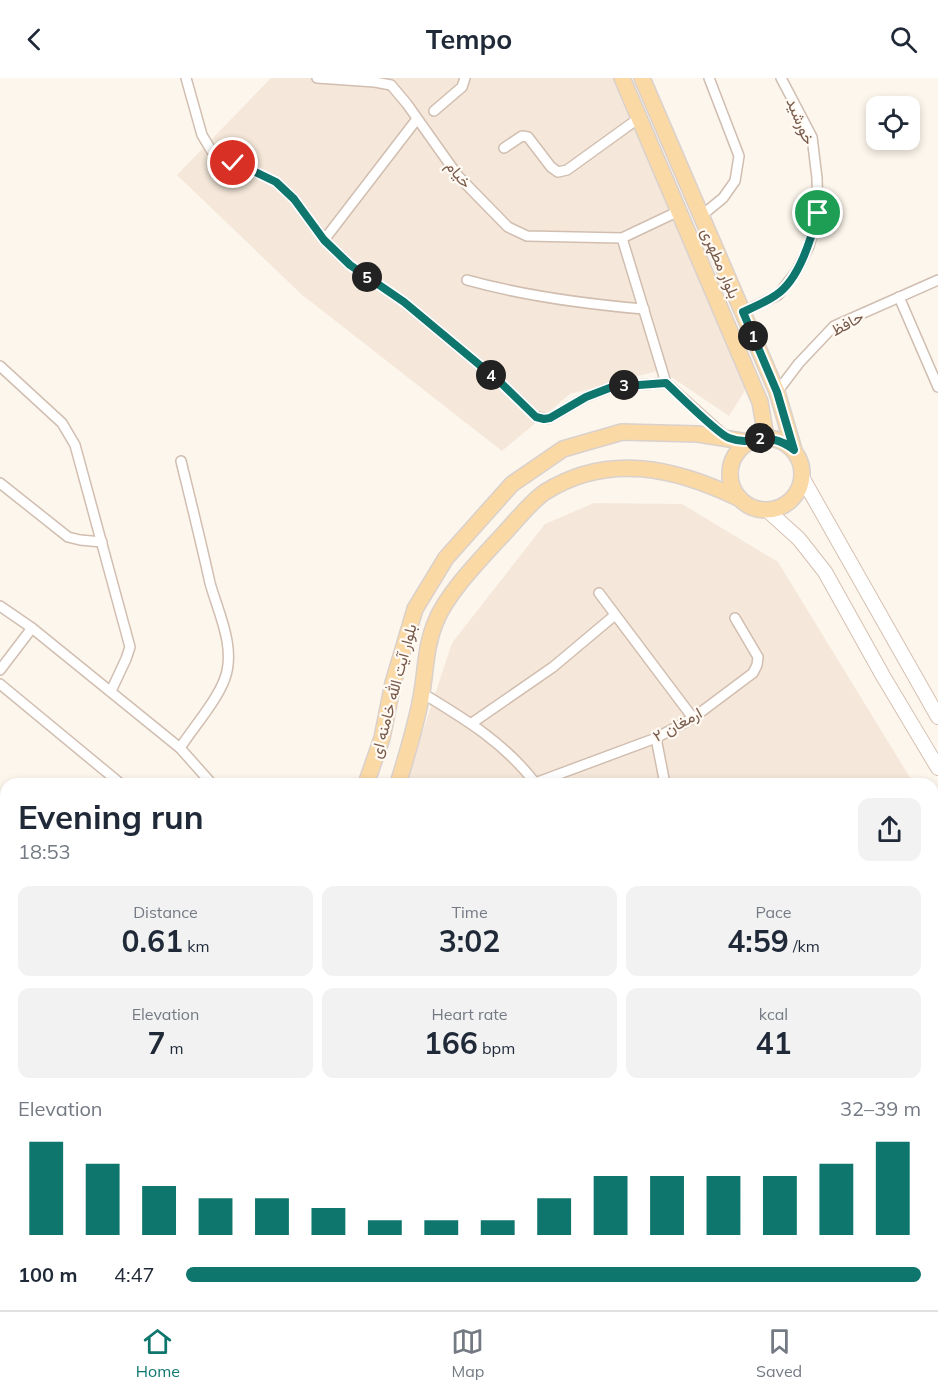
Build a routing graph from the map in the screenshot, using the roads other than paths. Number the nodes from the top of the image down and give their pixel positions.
1 (186, 78) edge
2 (317, 78) edge
3 (465, 78) edge
4 (622, 78) edge
5 (642, 78) edge
6 (710, 78) edge
7 (781, 78) edge
8 (434, 111) dead end
9 (417, 118) junction
10 (639, 118) junction
11 (504, 148) dead end
12 (679, 211) junction
13 (701, 216) junction
14 (621, 238) junction
15 (324, 240) junction
16 (467, 280) dead end
17 (938, 280) edge
18 (899, 297) junction
19 (644, 309) junction
20 (743, 312) junction
21 (0, 366) edge
22 (666, 383) junction
23 (938, 387) edge
24 (777, 392) junction
25 (726, 437) junction
26 (766, 438) junction
27 (748, 442) junction
28 (794, 450) junction
29 (181, 461) dead end
30 (803, 479) junction
31 (0, 483) edge
32 (740, 499) junction
33 (767, 510) junction
34 (102, 542) junction
35 (599, 593) dead end
36 (0, 606) edge
37 (615, 615) junction
38 (735, 618) dead end
39 (32, 628) junction
40 (0, 670) edge
41 (0, 684) edge
42 (111, 691) junction
43 (422, 693) junction
44 (938, 717) edge
45 (693, 718) junction
46 (472, 723) junction
47 (656, 738) junction
48 (180, 748) junction
49 (938, 768) edge
50 (114, 778) edge
51 (207, 778) edge
52 (368, 778) edge
53 (400, 778) edge
54 (530, 778) edge
55 (551, 778) edge
56 (664, 778) edge

1 - 15 street
2 - 9 street, خیام
3 - 8 street
4 - 10 main road, بلوار مطهری
5 - 13 main road, بلوار مطهری
6 - 13 street
7 - 20 street, خورشید
9 - 14 street, خیام
9 - 15 street
10 - 11 street
10 - 12 main road, بلوار مطهری
12 - 14 street, خیام
12 - 26 main road, بلوار مطهری
13 - 20 main road, بلوار مطهری
14 - 19 street
15 - 22 street
16 - 19 street
17 - 18 street, حافظ
18 - 23 street
18 - 24 street, حافظ
19 - 22 street
20 - 24 main road, بلوار مطهری
21 - 34 street
22 - 25 street
24 - 28 main road, بلوار مطهری
25 - 27 main road, بلوار آیت الله خامنه ای
25 - 52 main road, بلوار آیت الله خامنه ای
26 - 27 main road
26 - 28 main road
27 - 32 main road
28 - 30 main road
29 - 48 street
30 - 33 main road
30 - 44 street
31 - 34 street
32 - 33 main road
32 - 43 main road, بلوار آیت الله خامنه ای
33 - 49 street
34 - 42 street
35 - 37 street
36 - 39 street
37 - 45 street
37 - 46 street
38 - 45 street, ارمغان ۲
39 - 40 street
39 - 42 street
41 - 50 street
42 - 48 street
43 - 46 street
43 - 53 main road, بلوار آیت الله خامنه ای
45 - 47 street, ارمغان ۲
46 - 54 street
47 - 55 street, ارمغان ۲
47 - 56 street
48 - 51 street

